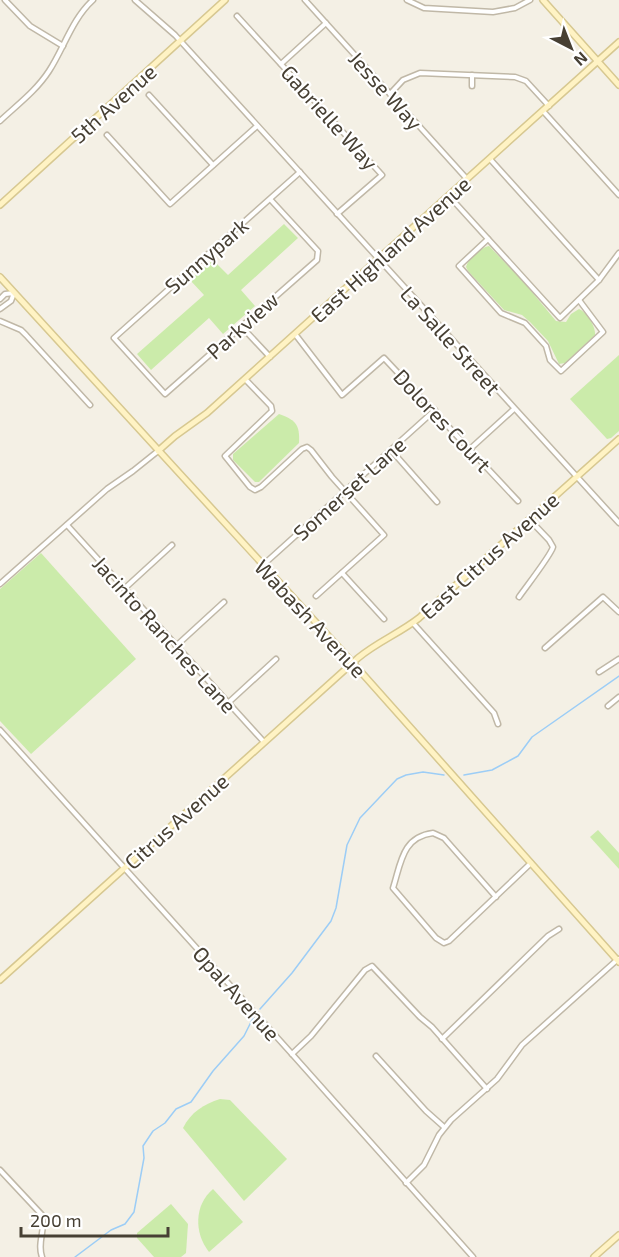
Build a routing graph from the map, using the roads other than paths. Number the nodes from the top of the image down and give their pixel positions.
1 (5, 0) edge
2 (93, 0) edge
3 (135, 0) edge
4 (225, 0) edge
5 (305, 0) edge
6 (407, 0) edge
7 (530, 0) edge
8 (543, 0) edge
9 (237, 16) dead end
10 (326, 23) junction
11 (180, 41) junction
12 (619, 42) edge
13 (63, 46) junction
14 (597, 62) junction
15 (281, 64) junction
16 (472, 75) junction
17 (619, 85) edge
18 (472, 86) dead end
19 (390, 94) junction
20 (149, 95) dead end
21 (549, 106) junction
22 (543, 111) junction
23 (0, 121) edge
24 (257, 126) junction
25 (107, 135) dead end
26 (490, 159) junction
27 (213, 165) junction
28 (300, 172) junction
29 (468, 179) junction
30 (619, 195) edge
31 (448, 196) junction
32 (270, 199) junction
33 (0, 205) edge
34 (338, 214) junction
35 (488, 239) junction
36 (619, 252) edge
37 (379, 259) junction
38 (0, 278) edge
39 (599, 280) junction
40 (14, 293) junction
41 (0, 299) edge
42 (579, 300) junction
43 (0, 309) edge
44 (0, 321) edge
45 (241, 326) junction
46 (295, 334) junction
47 (270, 357) junction
48 (245, 379) junction
49 (165, 394) joint
50 (90, 405) dead end
51 (514, 409) junction
52 (435, 410) junction
53 (619, 439) edge
54 (470, 449) junction
55 (391, 450) junction
56 (158, 451) junction
57 (576, 477) junction
58 (345, 492) junction
59 (518, 501) dead end
60 (437, 502) dead end
61 (529, 519) junction
62 (619, 524) edge
63 (67, 525) junction
64 (172, 545) dead end
65 (263, 565) junction
66 (342, 573) junction
67 (0, 584) edge
68 (124, 589) junction
69 (316, 596) dead end
70 (519, 597) dead end
71 (224, 602) dead end
72 (619, 612) edge
73 (384, 619) dead end
74 (413, 623) junction
75 (176, 646) junction
76 (544, 648) dead end
77 (276, 659) dead end
78 (619, 659) edge
79 (353, 663) junction
80 (599, 672) dead end
81 (619, 697) edge
82 (228, 703) junction
83 (608, 706) dead end
84 (498, 724) dead end
85 (0, 730) edge
86 (264, 742) junction
87 (531, 863) junction
88 (124, 868) junction
89 (496, 897) junction
90 (559, 929) dead end
91 (618, 960) edge
92 (0, 980) edge
93 (442, 1039) junction
94 (292, 1054) junction
95 (376, 1056) dead end
96 (487, 1089) junction
97 (444, 1127) junction
98 (0, 1170) edge
99 (406, 1183) junction
100 (619, 1235) edge
101 (42, 1257) edge
102 (472, 1257) edge
103 (594, 1257) edge

1 - 13 street
2 - 13 street
3 - 11 street, La Salle Street
4 - 11 street, 5th Avenue
5 - 10 street, Jesse Way
6 - 7 street
8 - 14 street
9 - 15 street, Gabrielle Way
10 - 15 street
10 - 19 street, Jesse Way
11 - 24 street, La Salle Street
11 - 33 street, 5th Avenue
12 - 14 street, East Highland Avenue
13 - 23 street
14 - 17 street
14 - 21 street, East Highland Avenue
15 - 34 street, Gabrielle Way
16 - 18 street
16 - 19 street
16 - 21 street
19 - 29 street, Jesse Way
20 - 27 street
21 - 22 street, East Highland Avenue
22 - 26 street, East Highland Avenue
22 - 30 street
24 - 27 street
24 - 28 street, La Salle Street
25 - 27 street
26 - 29 street, East Highland Avenue
26 - 39 street
28 - 32 street, Sunnypark
28 - 34 street, La Salle Street
29 - 31 street, East Highland Avenue
31 - 35 street
31 - 37 street, East Highland Avenue
32 - 45 street, Parkview
32 - 49 street, Sunnypark
34 - 37 street, La Salle Street
35 - 42 street
35 - 42 street
36 - 39 street
37 - 46 street, East Highland Avenue
37 - 51 street, La Salle Street
38 - 40 street, Wabash Avenue
39 - 42 street
40 - 41 street
40 - 43 street
40 - 56 street, Wabash Avenue
44 - 50 street
45 - 47 street
45 - 49 street, Parkview
46 - 47 street, East Highland Avenue
46 - 52 street, Dolores Court
47 - 48 street, East Highland Avenue
48 - 56 street, East Highland Avenue
48 - 58 street
51 - 54 street
51 - 57 street, La Salle Street
52 - 54 street, Dolores Court
52 - 55 street, Somerset Lane
53 - 57 street, East Citrus Avenue
54 - 59 street, Dolores Court
55 - 58 street, Somerset Lane
55 - 60 street
56 - 63 street
56 - 65 street, Wabash Avenue
57 - 61 street, East Citrus Avenue
57 - 62 street, La Salle Street
58 - 65 street, Somerset Lane
58 - 66 street
61 - 70 street
61 - 74 street, East Citrus Avenue
63 - 67 street
63 - 68 street, Jacinto Ranches Lane
64 - 68 street
65 - 79 street, Wabash Avenue
66 - 69 street
66 - 73 street
68 - 75 street, Jacinto Ranches Lane
71 - 75 street
72 - 76 street
74 - 79 street, East Citrus Avenue
74 - 84 street
75 - 82 street, Jacinto Ranches Lane
77 - 82 street
78 - 80 street
79 - 86 street, Citrus Avenue
79 - 87 street, Wabash Avenue
81 - 83 street
82 - 86 street, Jacinto Ranches Lane
85 - 88 street, Opal Avenue
86 - 88 street, Citrus Avenue
87 - 89 street
87 - 91 street, Wabash Avenue
88 - 92 street, Citrus Avenue
88 - 94 street, Opal Avenue
89 - 89 street
90 - 93 street
91 - 96 street
93 - 94 street
93 - 96 street
94 - 99 street, Opal Avenue
95 - 97 street
96 - 97 street
97 - 99 street
98 - 101 street
99 - 102 street, Opal Avenue
100 - 103 street

